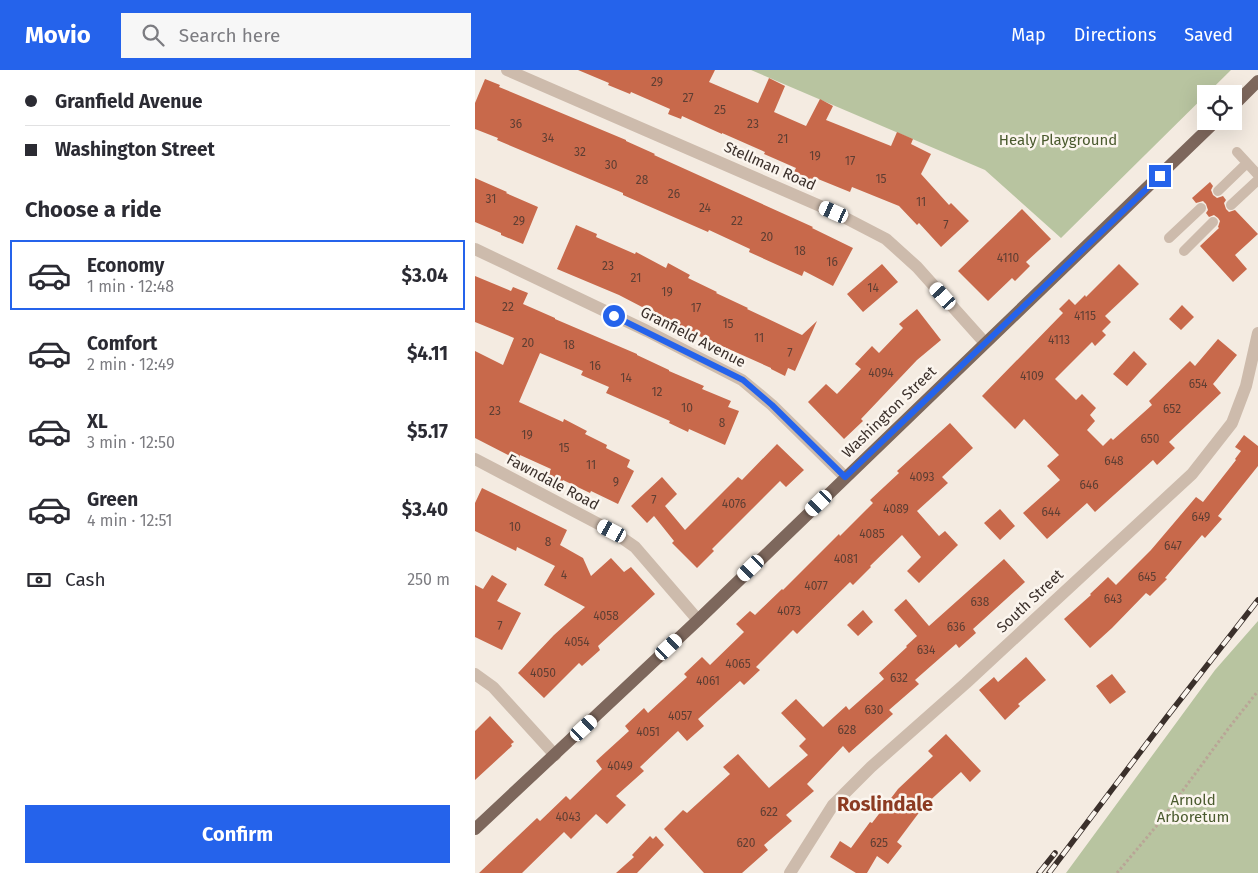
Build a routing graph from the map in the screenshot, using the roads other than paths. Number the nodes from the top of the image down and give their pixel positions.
1 (507, 70) edge
2 (1258, 81) edge
3 (1242, 97) edge
4 (1207, 130) edge
5 (1237, 152) dead end
6 (1247, 163) junction
7 (1258, 175) edge
8 (1258, 180) edge
9 (1218, 191) dead end
10 (1231, 205) dead end
11 (1201, 208) dead end
12 (1213, 222) dead end
13 (1169, 238) dead end
14 (475, 249) edge
15 (1184, 251) dead end
16 (1258, 334) edge
17 (985, 343) junction
18 (475, 459) edge
19 (845, 477) junction
20 (698, 620) junction
21 (475, 674) edge
22 (555, 755) junction
23 (475, 829) edge
24 (790, 873) edge

1 - 17 street, Stellman Road
2 - 3 main road
4 - 17 main road, Washington Street
5 - 6 lane
6 - 7 lane
6 - 9 lane
8 - 10 lane
11 - 13 lane
12 - 15 lane
14 - 19 street, Granfield Avenue
16 - 24 street, South Street
17 - 19 main road, Washington Street
18 - 20 street, Fawndale Road
19 - 20 main road, Washington Street
20 - 22 main road, Washington Street
21 - 22 street
22 - 23 main road, Washington Street

